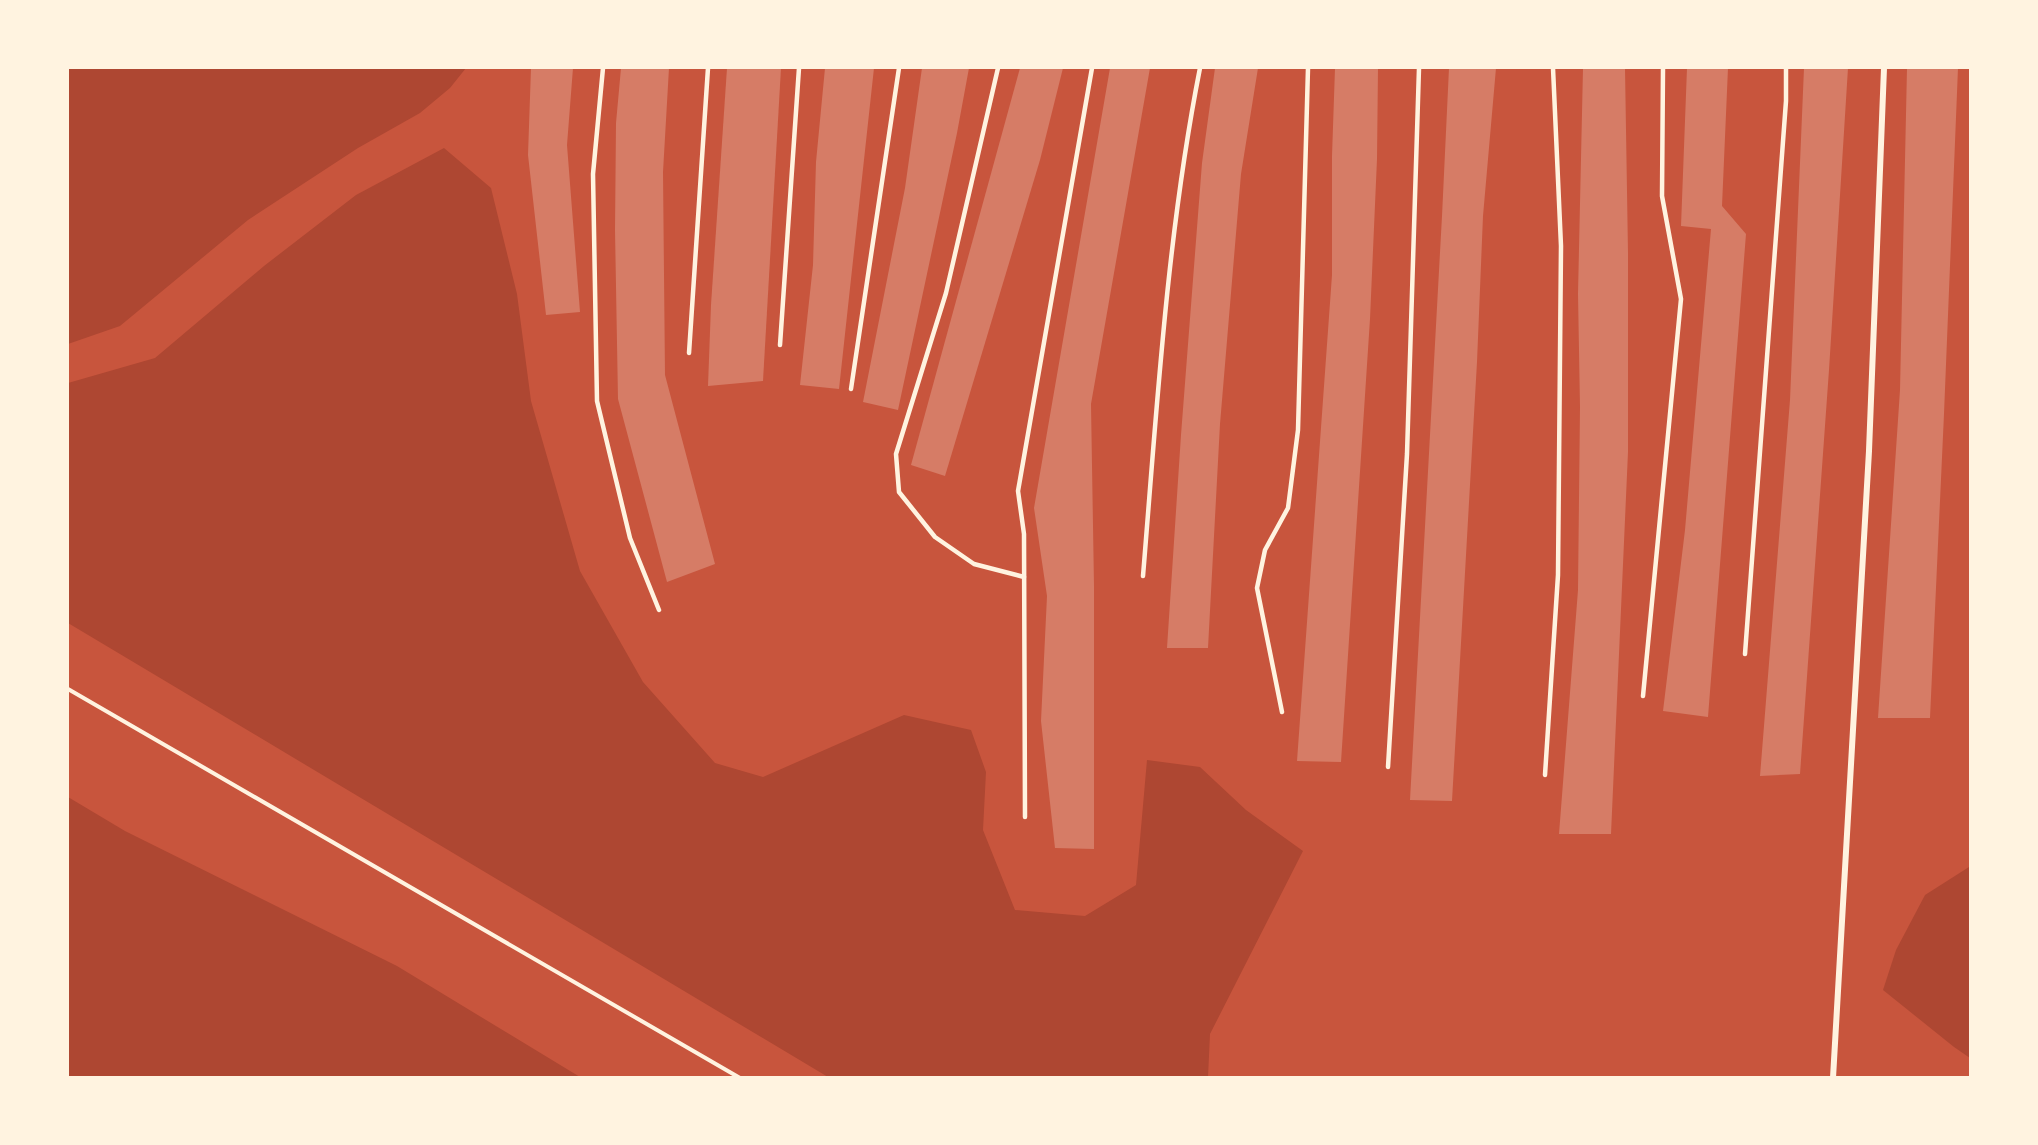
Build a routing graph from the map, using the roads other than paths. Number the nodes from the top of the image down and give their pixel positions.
1 (603, 68) edge
2 (708, 68) edge
3 (799, 68) edge
4 (899, 68) edge
5 (998, 68) edge
6 (1092, 68) edge
7 (1200, 68) edge
8 (1308, 68) edge
9 (1419, 68) edge
10 (1553, 68) edge
11 (1663, 68) edge
12 (1786, 68) edge
13 (1884, 68) edge
14 (780, 345) dead end
15 (688, 353) dead end
16 (851, 390) dead end
17 (1143, 576) dead end
18 (1024, 577) junction
19 (659, 610) dead end
20 (1744, 654) dead end
21 (1643, 696) dead end
22 (1282, 712) dead end
23 (1388, 767) dead end
24 (1545, 775) dead end
25 (1025, 817) dead end
26 (1833, 1077) edge

1 - 19 lane
2 - 15 lane
3 - 14 lane
4 - 16 lane
5 - 18 lane
6 - 18 lane
7 - 17 lane
8 - 22 lane
9 - 23 lane
10 - 24 lane
11 - 21 lane
12 - 20 lane
13 - 26 street
18 - 25 lane

